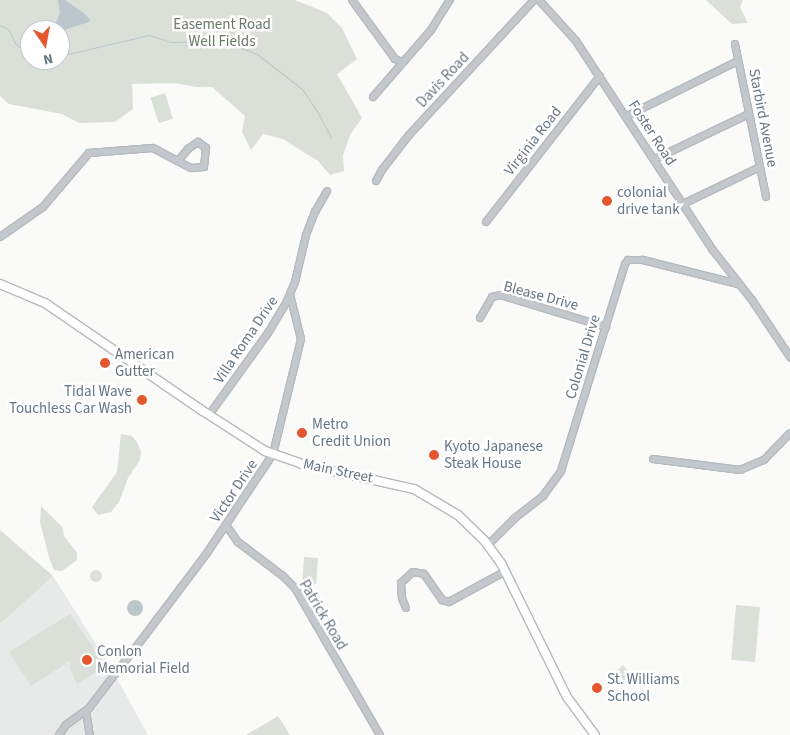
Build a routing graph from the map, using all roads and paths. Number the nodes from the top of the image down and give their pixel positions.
1 (352, 0) edge
2 (450, 0) edge
3 (534, 0) edge
4 (539, 0) edge
5 (736, 44) dead end
6 (738, 61) junction
7 (404, 62) junction
8 (600, 76) junction
9 (373, 97) dead end
10 (749, 114) junction
11 (627, 116) junction
12 (655, 159) junction
13 (178, 161) junction
14 (760, 167) junction
15 (376, 181) dead end
16 (327, 191) dead end
17 (766, 197) dead end
18 (683, 204) junction
19 (486, 222) dead end
20 (0, 237) edge
21 (0, 284) edge
22 (738, 284) junction
23 (290, 295) junction
24 (480, 318) dead end
25 (606, 327) junction
26 (790, 357) edge
27 (208, 415) junction
28 (790, 433) edge
29 (273, 454) junction
30 (653, 460) dead end
31 (226, 525) junction
32 (488, 544) junction
33 (506, 571) junction
34 (406, 608) dead end
35 (86, 711) junction
36 (59, 735) edge
37 (90, 735) edge
38 (380, 735) edge
39 (595, 735) edge

1 - 7 street
2 - 7 street
3 - 15 street, Davis Road
4 - 8 street, Foster Road
5 - 6 street, Starbird Avenue
6 - 10 street, Starbird Avenue
6 - 11 street
7 - 9 street
8 - 11 street, Foster Road
8 - 19 street, Virginia Road
10 - 12 street
10 - 14 street, Starbird Avenue
11 - 12 street, Foster Road
12 - 18 street, Foster Road
13 - 13 street
13 - 20 street
14 - 17 street, Starbird Avenue
14 - 18 street
16 - 23 street, Villa Roma Drive
18 - 22 street, Foster Road
21 - 27 main road, Main Street
22 - 25 street, Colonial Drive
22 - 26 street, Foster Road
23 - 27 street, Villa Roma Drive
23 - 29 street, Victor Drive
24 - 25 street, Blease Drive
25 - 32 street, Colonial Drive
27 - 29 main road, Main Street
28 - 30 street
29 - 31 street, Victor Drive
29 - 32 main road, Main Street
31 - 35 street, Victor Drive
31 - 38 street, Patrick Road
32 - 33 main road, Main Street
33 - 34 street
33 - 39 main road, Main Street
35 - 36 street, Victor Drive
35 - 37 street

